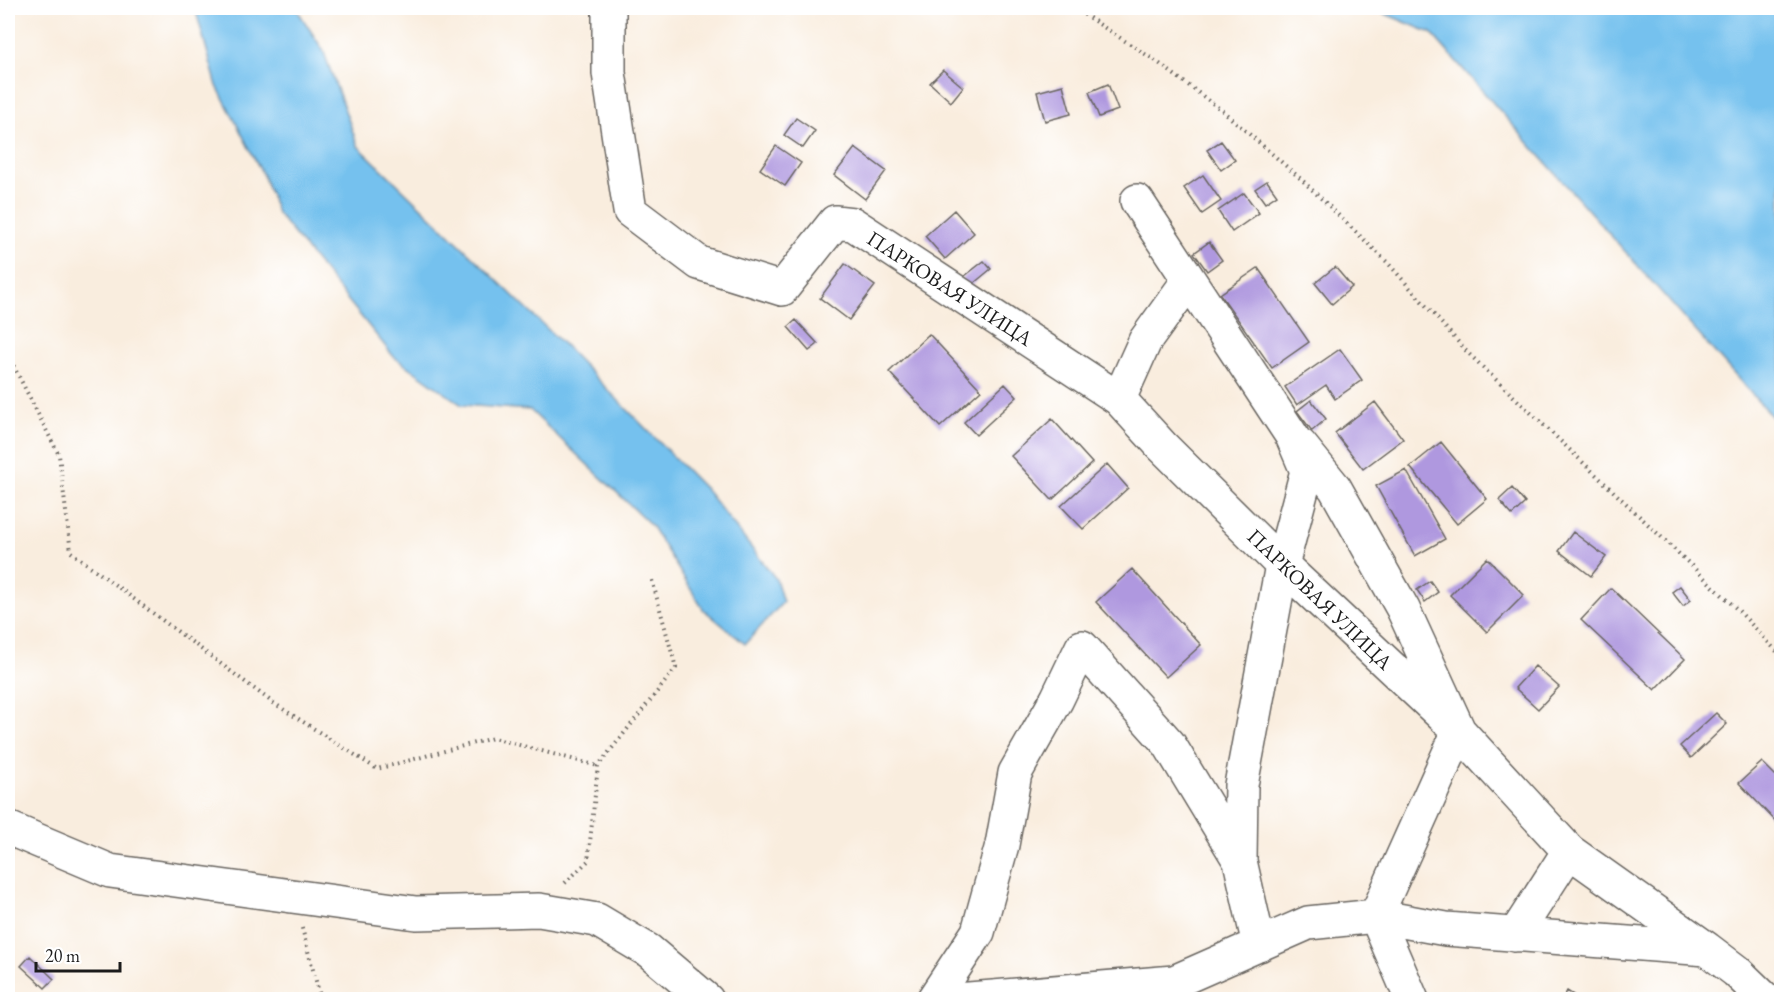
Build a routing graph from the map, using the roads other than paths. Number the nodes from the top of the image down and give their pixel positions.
1 (609, 8) edge
2 (1137, 201) dead end
3 (1189, 280) junction
4 (1119, 399) junction
5 (1292, 436) junction
6 (1282, 565) junction
7 (1459, 731) junction
8 (8, 828) edge
9 (1569, 851) junction
10 (1240, 861) junction
11 (1376, 916) junction
12 (1515, 935) junction
13 (1259, 945) junction
14 (1707, 949) junction
15 (707, 999) edge
16 (933, 999) edge
17 (957, 999) edge
18 (1412, 999) edge
19 (1766, 999) edge

1 - 4 street, ПАРКОВАЯ УЛИЦА
2 - 3 street
3 - 4 street
3 - 5 street
4 - 6 street, ПАРКОВАЯ УЛИЦА
5 - 6 street
5 - 7 street
6 - 7 street, ПАРКОВАЯ УЛИЦА
6 - 10 street
7 - 9 street, ПАРКОВАЯ УЛИЦА
7 - 11 street
8 - 15 street
9 - 12 street
9 - 14 street, ПАРКОВАЯ УЛИЦА
10 - 13 street
10 - 16 street
11 - 12 street
11 - 13 street
11 - 18 street
12 - 14 street
13 - 17 street
14 - 19 street, ПАРКОВАЯ УЛИЦА

